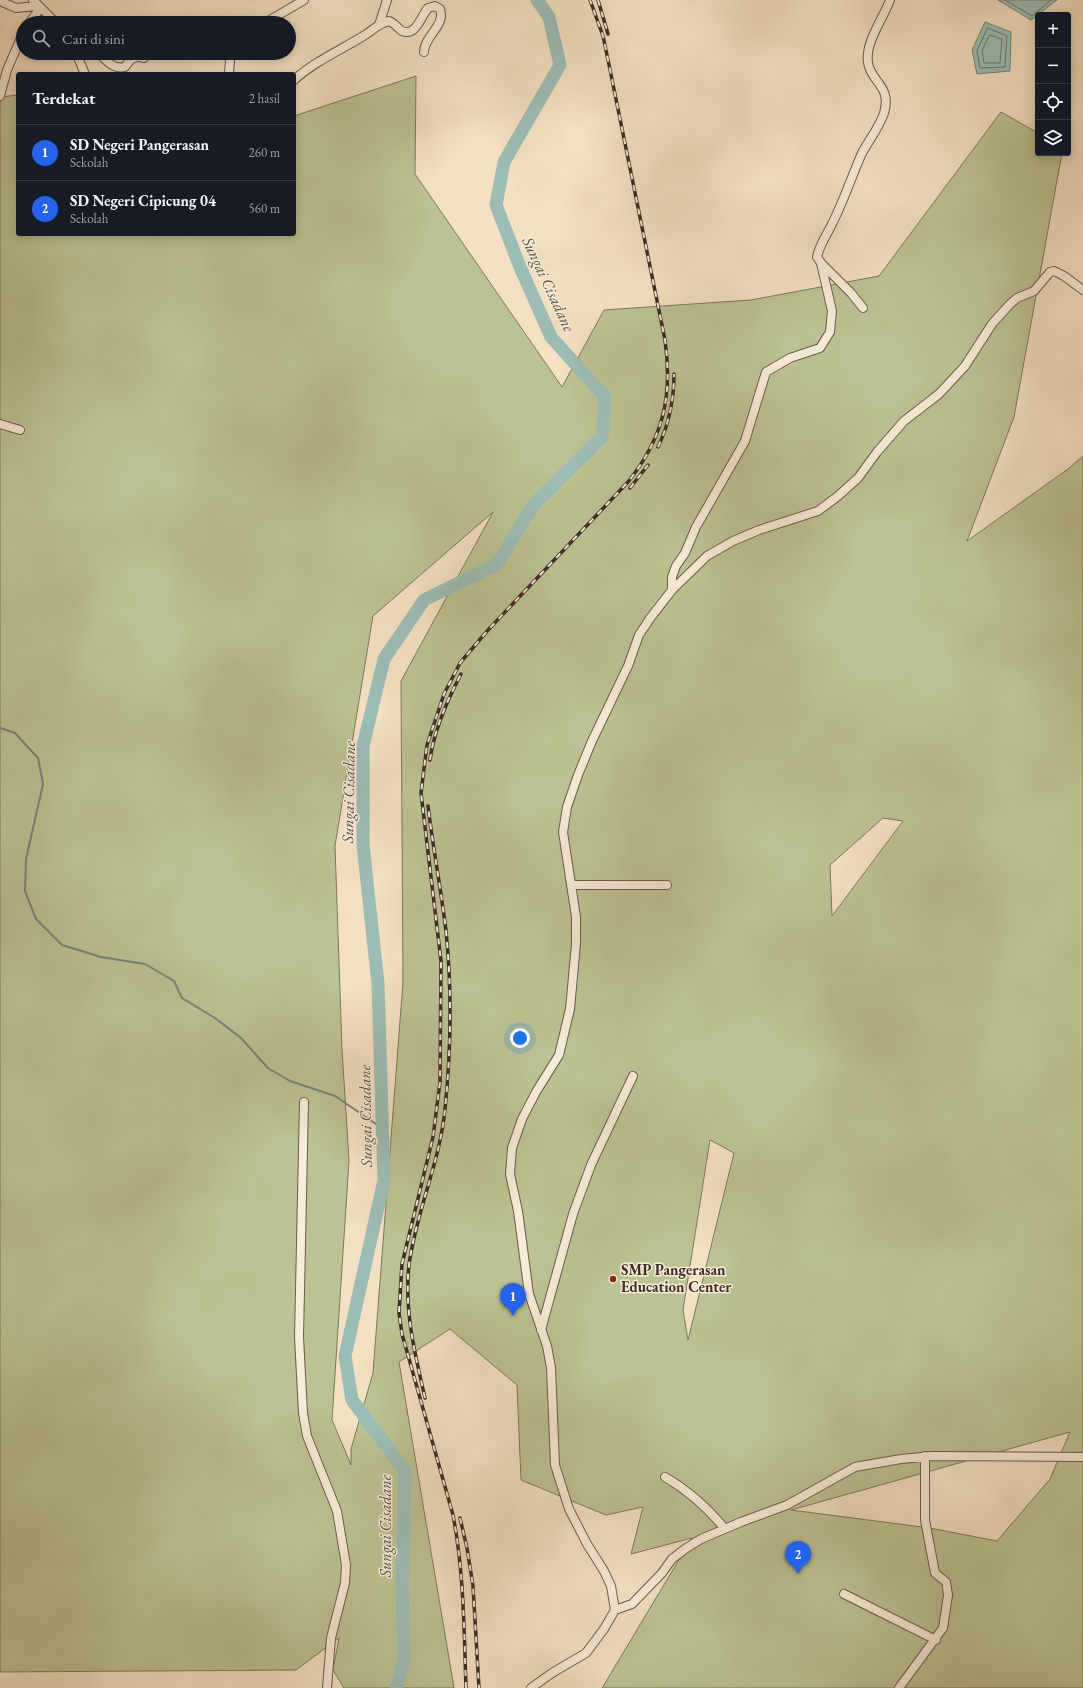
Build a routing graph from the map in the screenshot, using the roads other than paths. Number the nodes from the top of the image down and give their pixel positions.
1 (304, 0) edge
2 (387, 0) edge
3 (890, 0) edge
4 (0, 1) edge
5 (37, 5) edge
6 (32, 16) edge
7 (49, 16) edge
8 (277, 16) edge
9 (379, 25) junction
10 (16, 49) edge
11 (424, 52) dead end
12 (79, 60) edge
13 (107, 60) edge
14 (131, 60) edge
15 (230, 60) edge
16 (84, 72) edge
17 (229, 72) edge
18 (296, 78) edge
19 (0, 96) edge
20 (821, 263) junction
21 (1083, 290) edge
22 (862, 308) dead end
23 (0, 424) edge
24 (20, 430) dead end
25 (672, 590) junction
26 (572, 885) junction
27 (667, 885) dead end
28 (633, 1076) dead end
29 (304, 1102) dead end
30 (541, 1330) junction
31 (925, 1456) junction
32 (1083, 1457) edge
33 (665, 1477) dead end
34 (725, 1529) junction
35 (844, 1594) dead end
36 (615, 1610) junction
37 (936, 1640) junction
38 (327, 1688) edge
39 (531, 1688) edge
40 (899, 1688) edge

1 - 8 street
2 - 9 street
3 - 20 street
4 - 5 street
5 - 6 street
5 - 7 street
9 - 11 street
9 - 18 street
10 - 19 street
12 - 16 street
13 - 14 street
15 - 17 street
20 - 22 street
20 - 25 street
21 - 25 street
23 - 24 street
25 - 26 street
26 - 27 street
26 - 30 street
28 - 30 street
29 - 38 street
30 - 36 street
31 - 32 street
31 - 34 street
31 - 37 street
33 - 34 street
34 - 36 street
35 - 37 street
36 - 39 street
37 - 40 street

